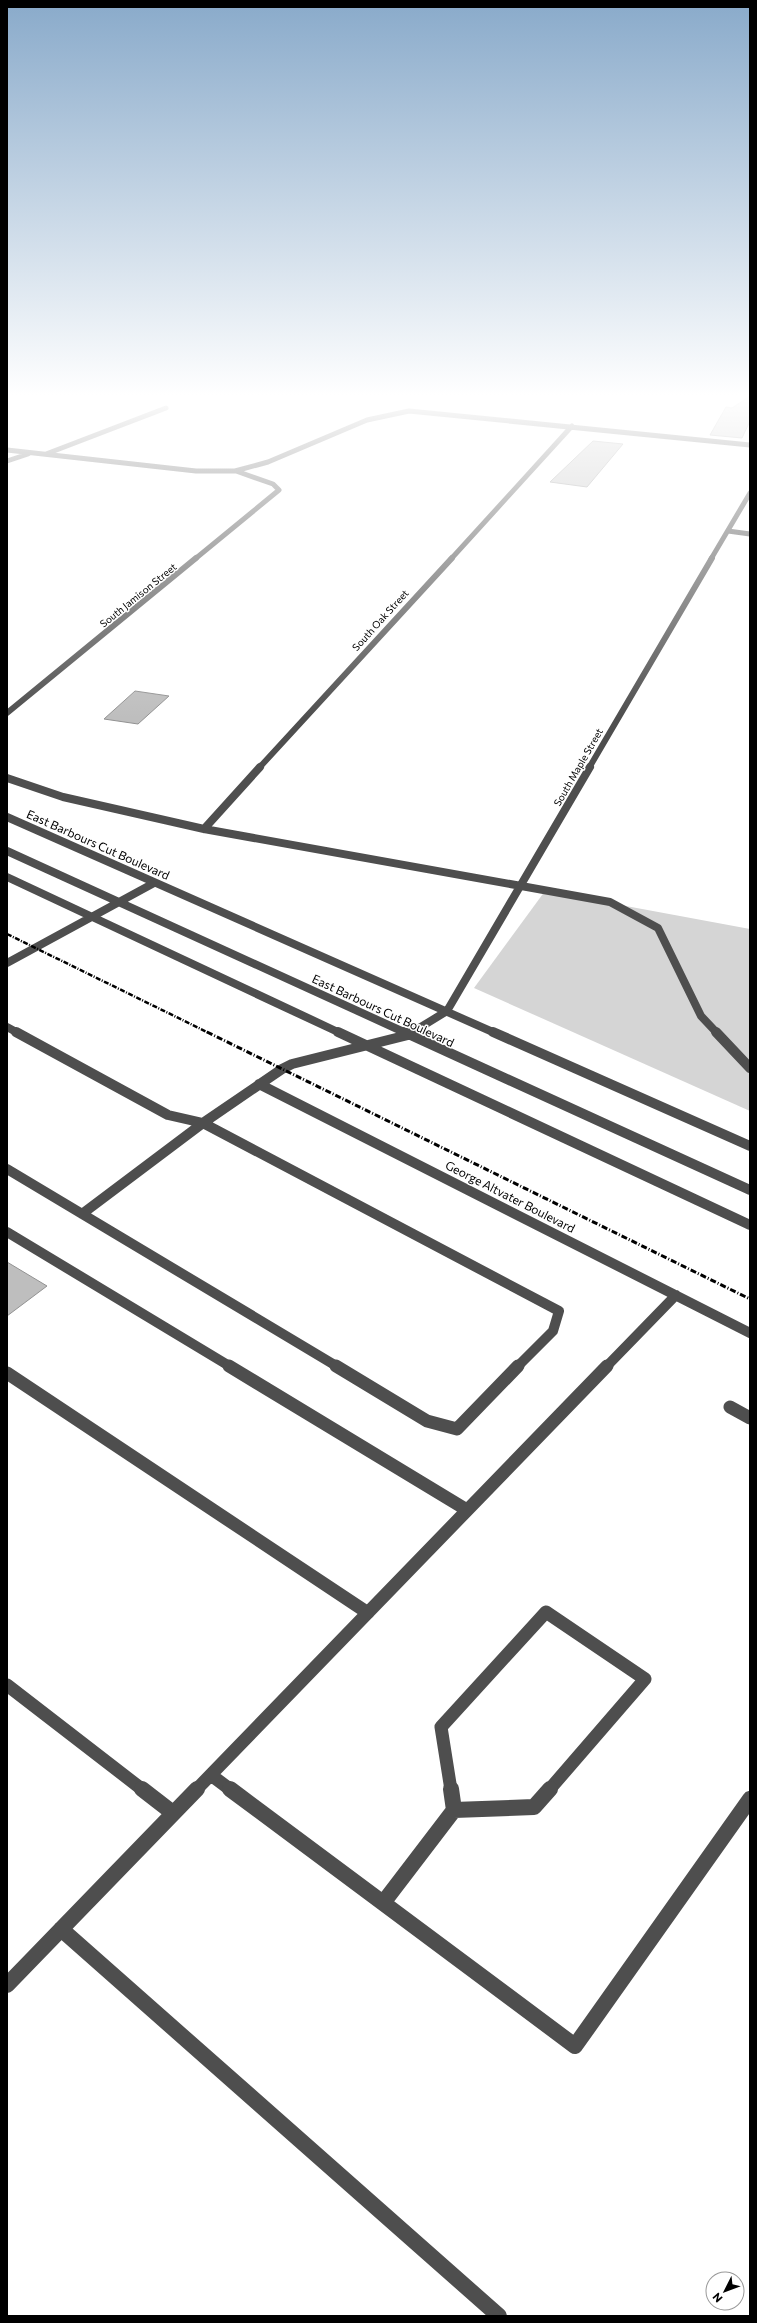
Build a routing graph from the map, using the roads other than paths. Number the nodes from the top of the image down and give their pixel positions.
1 (265, 501) edge
2 (503, 501) edge
3 (745, 501) edge
4 (728, 531) junction
5 (750, 534) edge
6 (7, 713) edge
7 (7, 778) edge
8 (7, 817) edge
9 (204, 829) junction
10 (7, 851) edge
11 (7, 877) edge
12 (154, 883) junction
13 (520, 887) junction
14 (118, 903) junction
15 (92, 917) junction
16 (7, 963) edge
17 (447, 1011) junction
18 (7, 1027) edge
19 (408, 1035) junction
20 (366, 1046) junction
21 (750, 1068) edge
22 (259, 1084) junction
23 (203, 1123) junction
24 (750, 1146) edge
25 (7, 1169) edge
26 (750, 1190) edge
27 (82, 1214) junction
28 (750, 1225) edge
29 (7, 1232) edge
30 (676, 1295) junction
31 (750, 1333) edge
32 (7, 1373) edge
33 (730, 1407) dead end
34 (750, 1418) edge
35 (467, 1510) junction
36 (368, 1613) junction
37 (7, 1685) edge
38 (210, 1775) junction
39 (750, 1800) edge
40 (454, 1810) junction
41 (173, 1813) junction
42 (383, 1903) junction
43 (61, 1929) junction
44 (7, 1985) edge
45 (498, 2316) edge

1 - 6 street, South Jamison Street
2 - 9 street, South Oak Street
3 - 4 street, South Maple Street
4 - 5 street
4 - 13 street, South Maple Street
7 - 9 street
8 - 12 street, East Barbours Cut Boulevard
9 - 13 street
10 - 14 street, East Barbours Cut Boulevard
11 - 15 street
12 - 14 street
12 - 17 street, East Barbours Cut Boulevard
13 - 17 street, South Maple Street
13 - 21 street
14 - 15 street
14 - 19 street, East Barbours Cut Boulevard
15 - 16 street
15 - 20 street
17 - 19 street, South Maple Street
17 - 24 street, East Barbours Cut Boulevard
18 - 23 street
19 - 20 street, South Maple Street
19 - 26 street, East Barbours Cut Boulevard
20 - 22 street, South Maple Street
20 - 28 street
22 - 23 street, South Maple Street
22 - 30 street, George Altvater Boulevard
23 - 27 street, South Maple Street
23 - 27 street
25 - 27 street
29 - 35 street
30 - 31 street, George Altvater Boulevard
30 - 35 street
32 - 36 street
33 - 34 street
35 - 36 street
36 - 38 street
37 - 41 street
38 - 41 street
38 - 42 street
39 - 42 street
40 - 40 street
40 - 42 street
41 - 43 street
43 - 44 street
43 - 45 street

